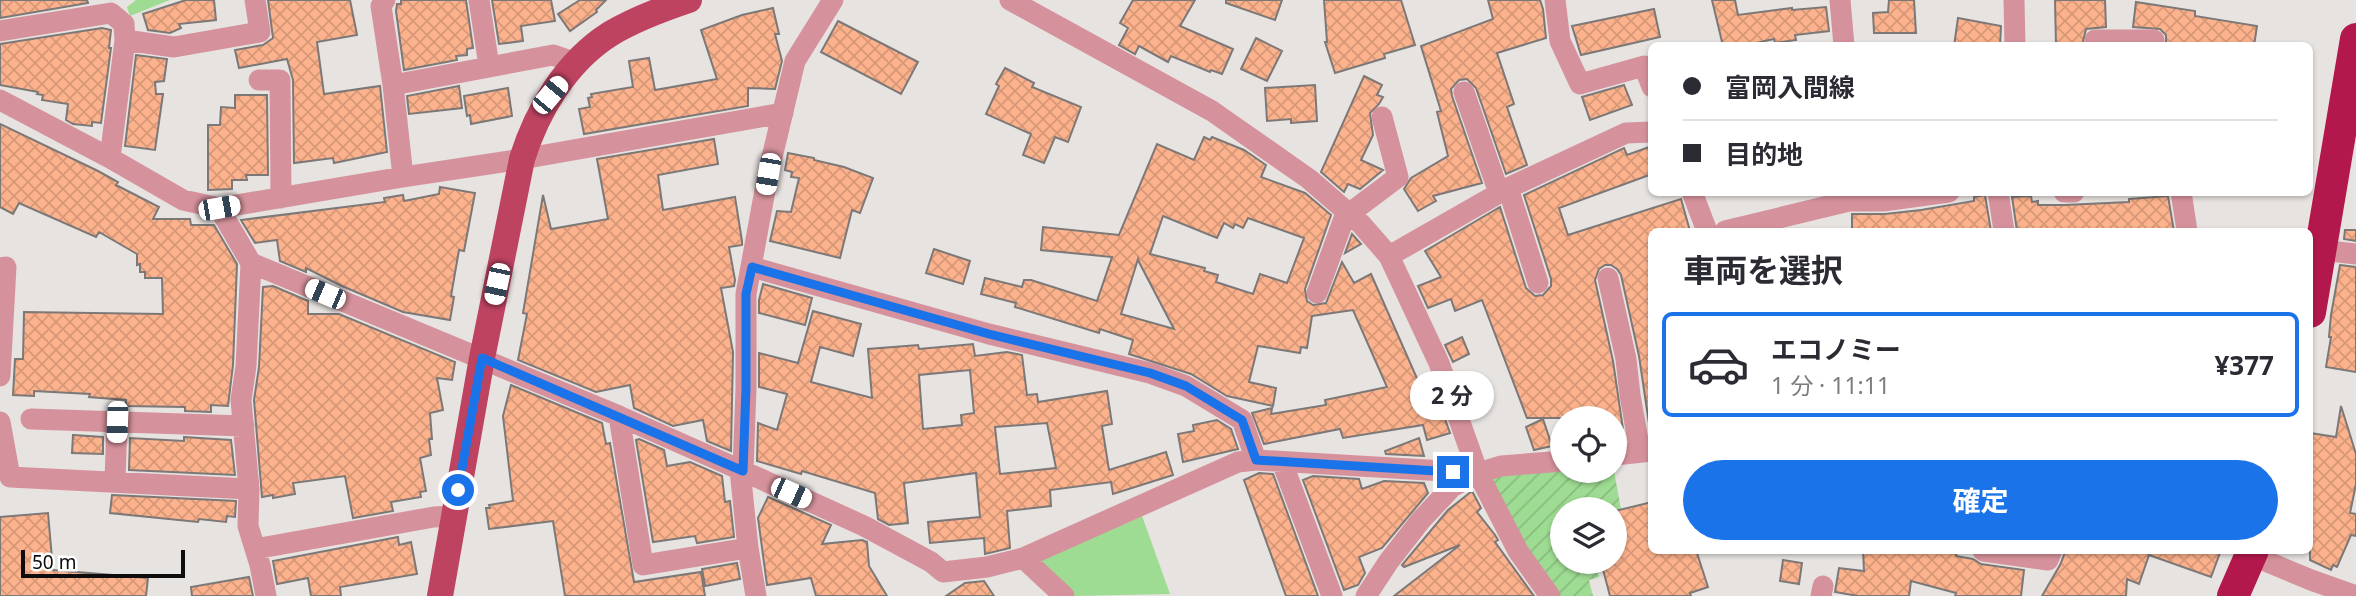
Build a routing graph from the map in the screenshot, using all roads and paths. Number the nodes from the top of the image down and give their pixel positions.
1 (255, 0) edge
2 (385, 0) edge
3 (479, 0) edge
4 (689, 0) edge
5 (833, 0) edge
6 (1010, 0) edge
7 (1555, 0) edge
8 (1840, 0) edge
9 (2014, 0) edge
10 (119, 6) edge
11 (0, 31) edge
12 (2356, 39) edge
13 (125, 40) junction
14 (1844, 42) edge
15 (2015, 42) edge
16 (2095, 42) edge
17 (2154, 42) edge
18 (576, 64) junction
19 (489, 65) junction
20 (1648, 76) edge
21 (260, 80) dead end
22 (394, 85) junction
23 (1464, 92) dead end
24 (0, 100) edge
25 (783, 113) junction
26 (1382, 117) dead end
27 (1648, 132) edge
28 (2347, 142) edge
29 (110, 158) junction
30 (522, 159) junction
31 (403, 177) junction
32 (1503, 191) junction
33 (1694, 196) edge
34 (1920, 196) edge
35 (1999, 196) edge
36 (2182, 196) edge
37 (1849, 197) edge
38 (281, 198) junction
39 (219, 208) junction
40 (1348, 211) junction
41 (1706, 228) edge
42 (1736, 228) edge
43 (2004, 228) edge
44 (2187, 228) edge
45 (2356, 254) edge
46 (1389, 256) junction
47 (2316, 261) edge
48 (251, 263) junction
49 (752, 267) junction
50 (0, 268) edge
51 (1608, 278) dead end
52 (1538, 284) dead end
53 (2313, 286) edge
54 (1317, 293) dead end
55 (482, 358) junction
56 (0, 376) edge
57 (619, 416) junction
58 (31, 419) dead end
59 (0, 422) edge
60 (117, 422) junction
61 (244, 426) junction
62 (1646, 451) edge
63 (1627, 453) edge
64 (1256, 460) junction
65 (1282, 462) junction
66 (1550, 462) edge
67 (741, 470) junction
68 (1478, 473) junction
69 (115, 481) junction
70 (250, 489) junction
71 (453, 516) junction
72 (748, 548) junction
73 (255, 549) junction
74 (2005, 554) edge
75 (2050, 554) edge
76 (2251, 554) edge
77 (2256, 554) edge
78 (1023, 558) junction
79 (267, 596) edge
80 (440, 596) edge
81 (751, 596) edge
82 (756, 596) edge
83 (1064, 596) edge
84 (1332, 596) edge
85 (1366, 596) edge
86 (1550, 596) edge
87 (2233, 596) edge
88 (2356, 596) edge

1 - 13 street
2 - 22 street
3 - 19 street
4 - 18 main road
5 - 25 street
6 - 40 street
7 - 20 street
8 - 14 street
9 - 15 street
10 - 11 street
10 - 13 street
12 - 28 highway
13 - 29 street
16 - 17 street
18 - 19 street
18 - 30 main road
19 - 22 street
21 - 38 street
22 - 31 street
23 - 32 street
24 - 29 street
25 - 30 street
25 - 49 street
26 - 40 street
27 - 32 street
28 - 47 highway
29 - 39 street
30 - 31 street
30 - 55 main road
31 - 38 street
32 - 46 street
32 - 52 street
33 - 41 street
34 - 37 street
35 - 43 street
36 - 44 street
37 - 42 street
38 - 39 street
39 - 48 street
40 - 46 street
40 - 54 street
45 - 47 street
46 - 68 street
47 - 53 highway
48 - 55 street
48 - 61 street
49 - 64 street
49 - 67 street
50 - 56 street
51 - 62 street
55 - 57 street
55 - 71 main road
57 - 67 street
57 - 72 street
58 - 60 street
59 - 69 street
60 - 61 street
60 - 69 street
61 - 70 street
62 - 63 street
64 - 65 street
64 - 78 street
65 - 68 street
65 - 84 street
66 - 68 street
67 - 72 street
67 - 78 street
68 - 85 street
68 - 86 street
69 - 70 street
70 - 73 street
71 - 73 street
71 - 80 main road
72 - 82 street
73 - 79 street
74 - 75 street
76 - 87 highway
77 - 88 street
78 - 83 street
81 - 82 street

